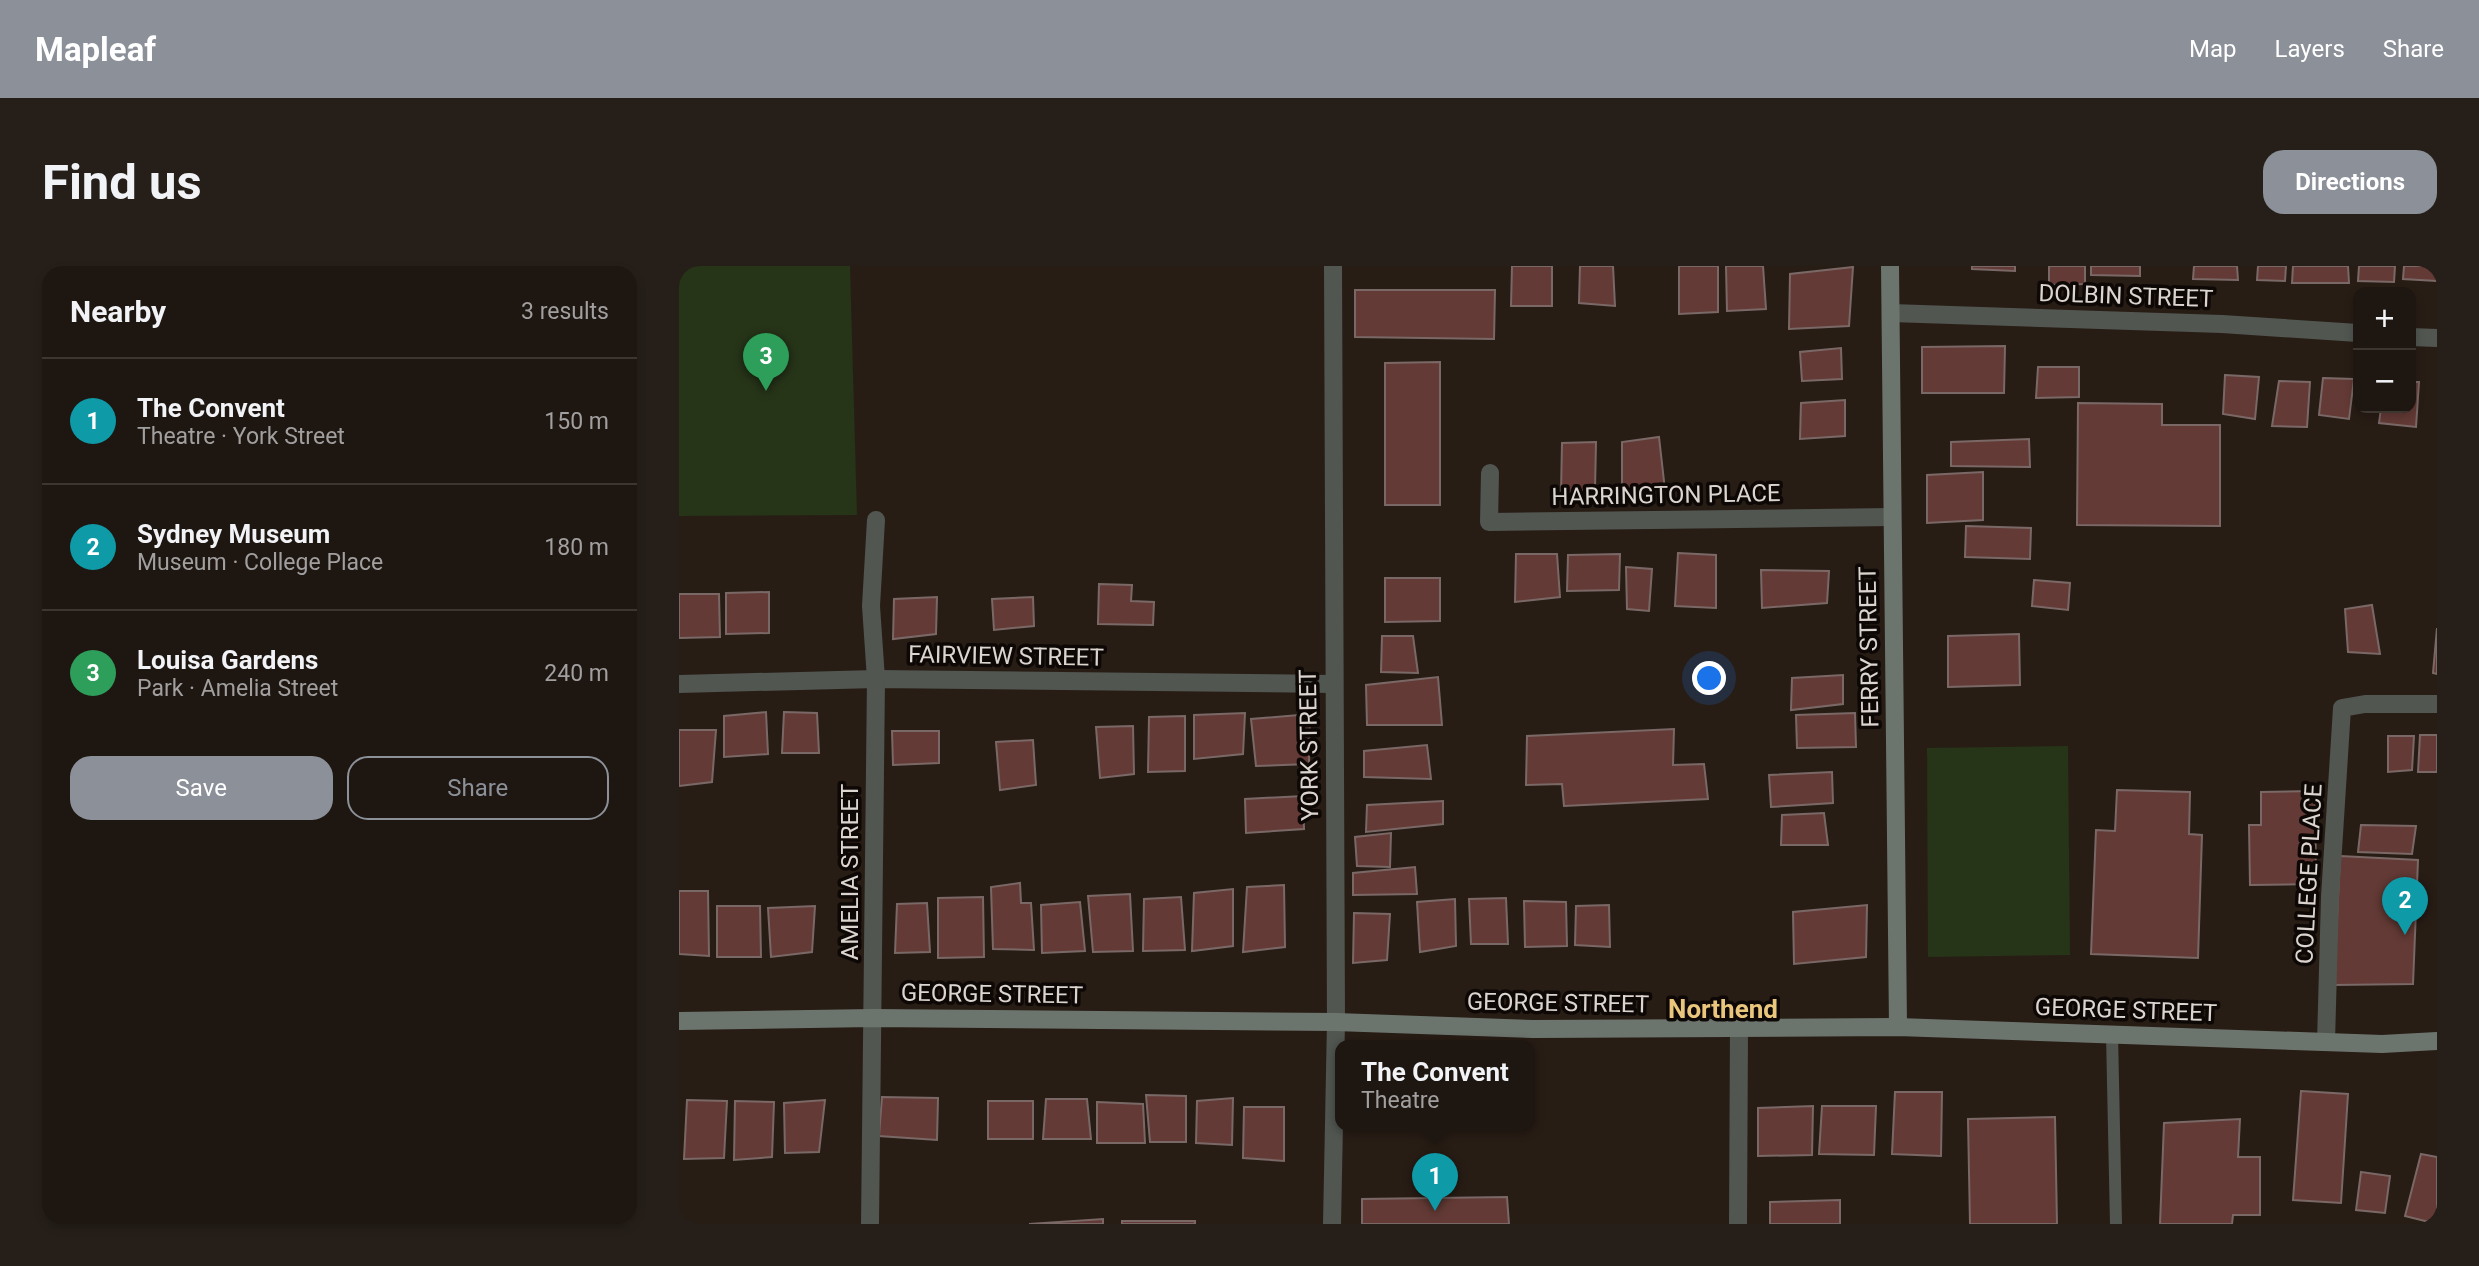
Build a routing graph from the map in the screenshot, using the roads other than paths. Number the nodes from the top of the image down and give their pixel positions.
1 (1333, 266) edge
2 (1890, 266) edge
3 (1891, 313) junction
4 (2353, 333) edge
5 (2416, 337) edge
6 (2437, 338) edge
7 (1490, 473) dead end
8 (1892, 517) junction
9 (876, 520) dead end
10 (876, 679) junction
11 (679, 684) edge
12 (1333, 684) junction
13 (2437, 704) edge
14 (873, 1018) junction
15 (679, 1021) edge
16 (1336, 1022) junction
17 (1739, 1027) junction
18 (1898, 1027) junction
19 (2112, 1034) junction
20 (1336, 1040) edge
21 (2437, 1041) edge
22 (2326, 1042) junction
23 (1335, 1072) edge
24 (870, 1224) edge
25 (1332, 1224) edge
26 (1738, 1224) edge
27 (2116, 1224) edge

1 - 12 street, YORK STREET
2 - 3 main road, FERRY STREET
3 - 4 street, DOLBIN STREET
3 - 8 main road, FERRY STREET
5 - 6 street
7 - 8 street, HARRINGTON PLACE
8 - 18 main road, FERRY STREET
9 - 10 street, AMELIA STREET
10 - 11 street, FAIRVIEW STREET
10 - 12 street, FAIRVIEW STREET
10 - 14 street, AMELIA STREET
12 - 16 street, YORK STREET
13 - 22 street, COLLEGE PLACE
14 - 15 main road, GEORGE STREET
14 - 16 main road, GEORGE STREET
14 - 24 street, AMELIA STREET
16 - 17 main road, GEORGE STREET
16 - 20 street, YORK STREET
17 - 18 main road, GEORGE STREET
17 - 26 street
18 - 19 main road, GEORGE STREET
19 - 22 main road, GEORGE STREET
19 - 27 lane
21 - 22 main road, GEORGE STREET
23 - 25 street, YORK STREET

